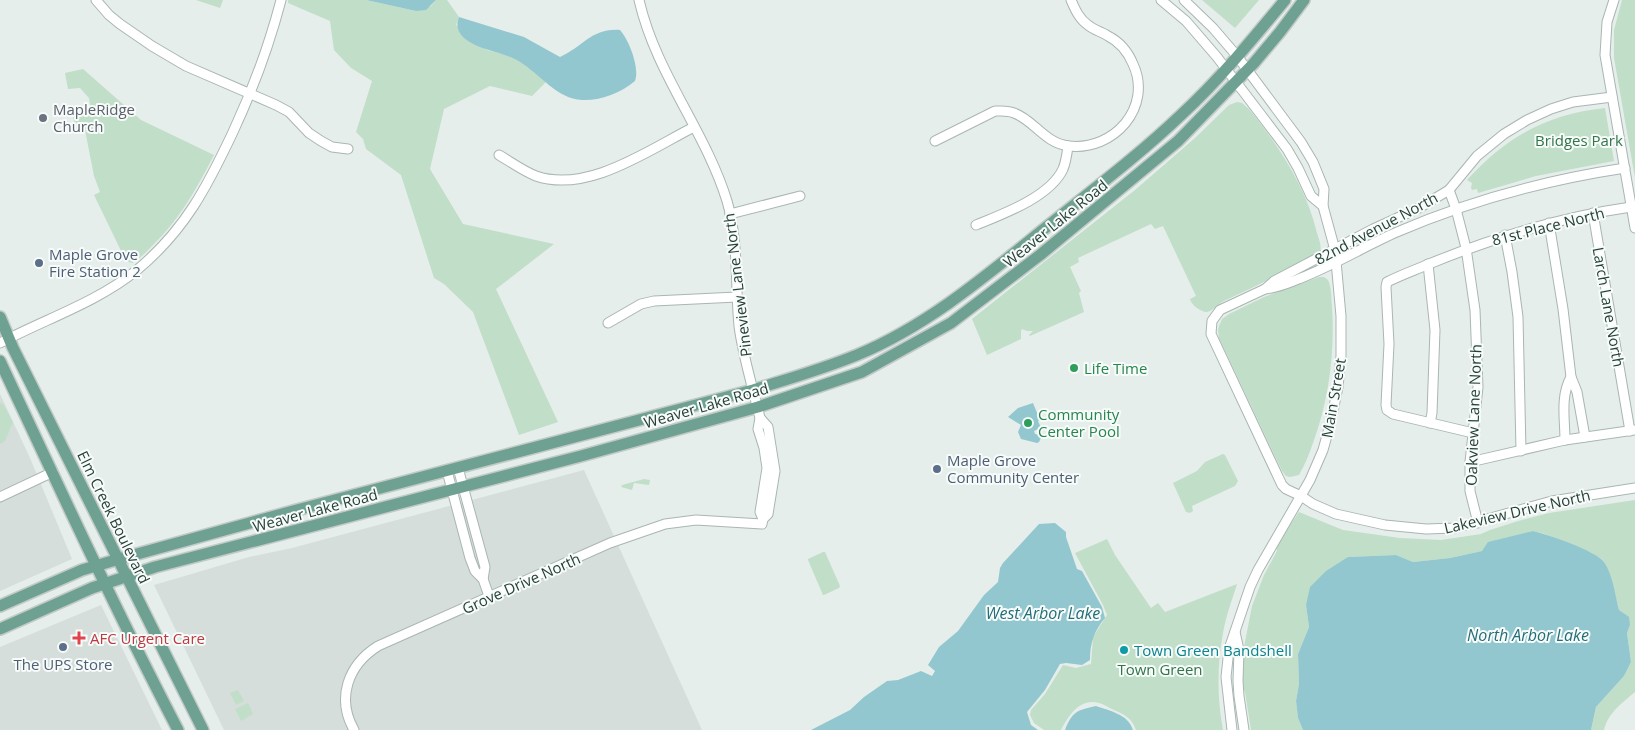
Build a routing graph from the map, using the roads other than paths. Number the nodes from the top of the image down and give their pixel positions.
1 (96, 0) edge
2 (281, 0) edge
3 (639, 0) edge
4 (1071, 0) edge
5 (1161, 0) edge
6 (1184, 0) edge
7 (1285, 0) edge
8 (1304, 0) edge
9 (1614, 0) edge
10 (1238, 56) junction
11 (1226, 68) junction
12 (1248, 70) junction
13 (1236, 82) junction
14 (250, 94) junction
15 (1612, 97) junction
16 (694, 127) junction
17 (935, 141) dead end
18 (1068, 146) junction
19 (348, 149) dead end
20 (499, 156) dead end
21 (1625, 168) junction
22 (1449, 190) junction
23 (800, 196) dead end
24 (1323, 206) junction
25 (1631, 207) junction
26 (1456, 209) junction
27 (730, 214) junction
28 (1593, 214) junction
29 (1549, 223) junction
30 (976, 225) dead end
31 (1635, 228) edge
32 (1505, 235) junction
33 (1466, 248) junction
34 (1335, 250) junction
35 (1337, 262) junction
36 (1428, 264) junction
37 (1265, 289) junction
38 (737, 297) junction
39 (0, 317) edge
40 (608, 323) dead end
41 (1211, 327) joint
42 (5, 341) edge
43 (0, 361) edge
44 (1571, 377) junction
45 (753, 390) junction
46 (759, 413) junction
47 (1430, 423) junction
48 (1632, 430) edge
49 (1473, 433) junction
50 (1585, 437) junction
51 (1565, 440) junction
52 (1520, 451) junction
53 (1470, 462) junction
54 (453, 470) junction
55 (53, 472) junction
56 (458, 488) junction
57 (1635, 488) edge
58 (0, 496) edge
59 (1301, 496) junction
60 (763, 522) joint
61 (1478, 523) junction
62 (119, 559) junction
63 (96, 566) junction
64 (128, 576) junction
65 (105, 583) junction
66 (489, 596) junction
67 (0, 606) edge
68 (0, 629) edge
69 (1235, 631) junction
70 (178, 730) edge
71 (203, 730) edge
72 (354, 730) edge
73 (1232, 730) edge
74 (1244, 730) edge

1 - 14 street
2 - 14 street
3 - 16 street, Pineview Lane North
4 - 18 street
5 - 11 street, Main Street
6 - 10 street, Main Street
7 - 10 main road, Weaver Lake Road
8 - 12 main road, Weaver Lake Road
9 - 15 street
10 - 11 main road, Weaver Lake Road
10 - 12 street, Main Street
11 - 13 street, Main Street
11 - 45 main road, Weaver Lake Road
12 - 13 main road, Weaver Lake Road
12 - 24 street, Main Street
13 - 24 street, Main Street
13 - 46 main road, Weaver Lake Road
14 - 19 street
14 - 42 street
15 - 21 street
15 - 22 street, 82nd Avenue North
16 - 20 street
16 - 27 street, Pineview Lane North
17 - 18 street
18 - 30 street
21 - 25 street
21 - 26 street, 82nd Avenue North
22 - 26 street, Oakview Lane North
22 - 34 street, 82nd Avenue North
23 - 27 street
24 - 34 street, Main Street
25 - 28 street, 81st Place North
25 - 31 street
26 - 33 street, Oakview Lane North
26 - 35 street, 82nd Avenue North
27 - 38 street, Pineview Lane North
28 - 29 street, 81st Place North
28 - 48 street, Larch Lane North
29 - 32 street, 81st Place North
29 - 44 street
32 - 33 street, 81st Place North
32 - 52 street
33 - 36 street, 81st Place North
33 - 49 street, Oakview Lane North
34 - 35 street, Main Street
34 - 37 street, 82nd Avenue North
35 - 37 street, 82nd Avenue North
35 - 59 street, Main Street
36 - 47 street
36 - 47 street, 81st Place North
37 - 41 street, 82nd Avenue North
38 - 40 street
38 - 45 street, Pineview Lane North
39 - 42 main road, Elm Creek Boulevard
41 - 59 street, Lakeview Drive North
42 - 62 main road, Elm Creek Boulevard
43 - 55 main road
44 - 50 street
44 - 51 street
45 - 46 street, Pineview Lane North
45 - 54 main road, Weaver Lake Road
46 - 56 main road, Weaver Lake Road
46 - 60 street, Pineview Lane North
47 - 49 street
48 - 50 street
49 - 53 street, Oakview Lane North
50 - 51 street
51 - 52 street
52 - 53 street
53 - 61 street, Oakview Lane North
54 - 56 street
54 - 62 main road, Weaver Lake Road
55 - 58 street
55 - 63 main road
56 - 64 main road, Weaver Lake Road
56 - 66 street
57 - 61 street, Lakeview Drive North
59 - 61 street, Lakeview Drive North
59 - 69 street, Main Street
60 - 66 street, Grove Drive North
62 - 63 main road, Weaver Lake Road
62 - 64 main road, Elm Creek Boulevard
63 - 65 main road
63 - 67 main road, Weaver Lake Road
64 - 65 main road, Weaver Lake Road
64 - 71 main road, Elm Creek Boulevard
65 - 68 main road, Weaver Lake Road
65 - 70 main road
66 - 72 street, Grove Drive North
69 - 73 street, Main Street
69 - 74 street, Main Street

